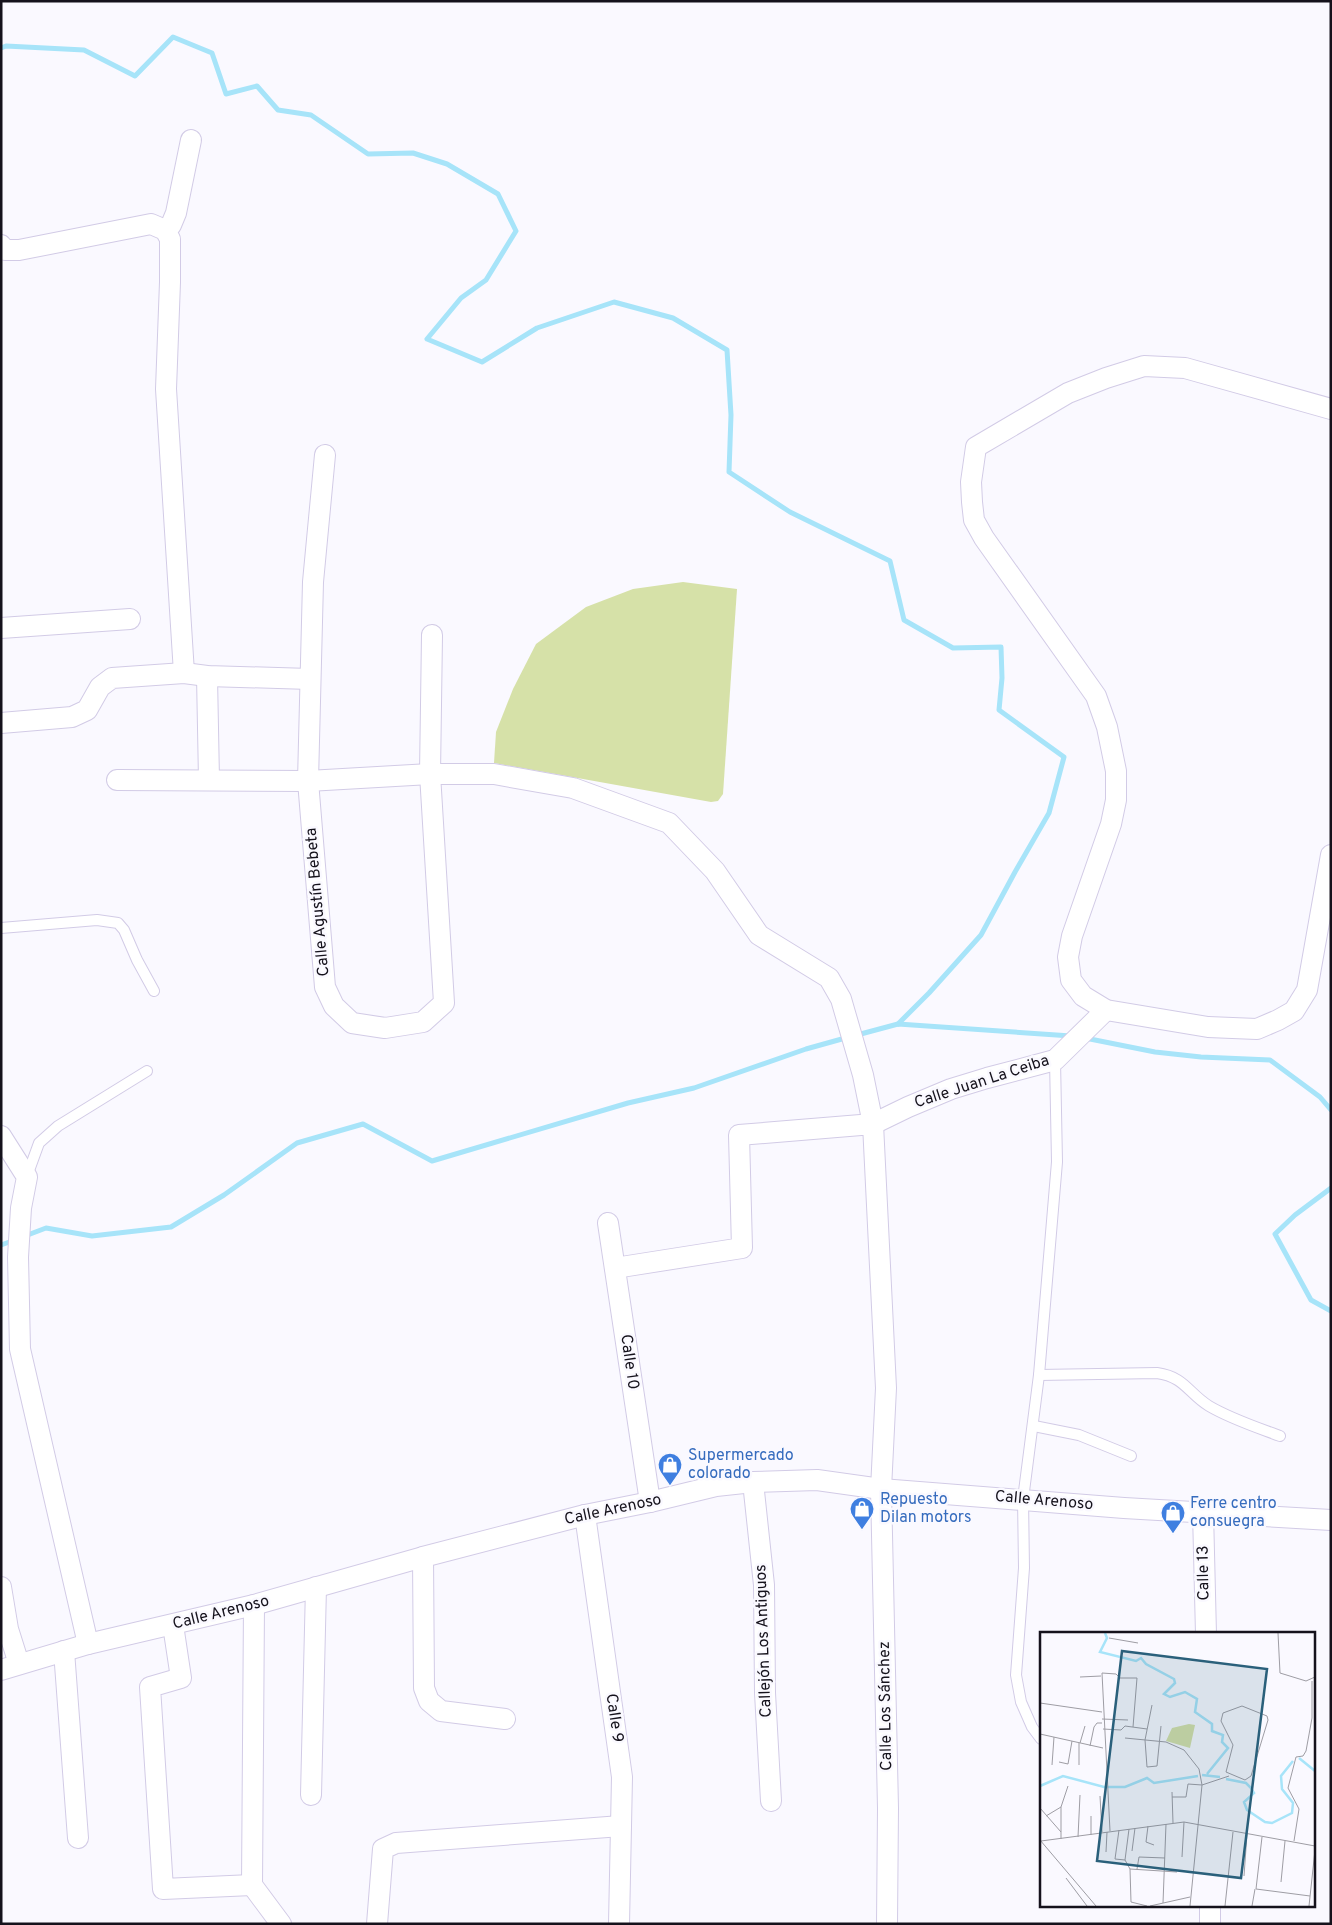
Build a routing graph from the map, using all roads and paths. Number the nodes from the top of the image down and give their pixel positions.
1 (191, 140) dead end
2 (165, 230) junction
3 (1, 245) edge
4 (1331, 409) edge
5 (325, 455) dead end
6 (130, 619) dead end
7 (1, 628) edge
8 (432, 635) dead end
9 (184, 673) junction
10 (207, 676) junction
11 (310, 679) junction
12 (1, 723) edge
13 (430, 774) junction
14 (118, 780) dead end
15 (209, 780) junction
16 (308, 781) junction
17 (1331, 856) edge
18 (1, 928) edge
19 (154, 991) dead end
20 (1106, 1010) junction
21 (1059, 1056) junction
22 (147, 1071) dead end
23 (873, 1124) junction
24 (1, 1136) edge
25 (27, 1177) junction
26 (608, 1222) dead end
27 (615, 1268) junction
28 (1039, 1375) junction
29 (1034, 1426) junction
30 (1280, 1436) dead end
31 (1131, 1456) dead end
32 (754, 1482) junction
33 (881, 1489) junction
34 (1023, 1499) junction
35 (650, 1502) junction
36 (1203, 1512) junction
37 (585, 1514) junction
38 (1331, 1520) edge
39 (423, 1557) junction
40 (316, 1586) junction
41 (1, 1587) edge
42 (254, 1605) junction
43 (173, 1625) junction
44 (1206, 1632) edge
45 (88, 1644) junction
46 (64, 1651) junction
47 (10, 1667) edge
48 (505, 1719) dead end
49 (1040, 1738) edge
50 (312, 1795) dead end
51 (771, 1801) dead end
52 (621, 1826) junction
53 (78, 1838) dead end
54 (252, 1885) junction
55 (1210, 1908) edge
56 (281, 1924) edge
57 (378, 1924) edge
58 (619, 1924) edge
59 (887, 1924) edge
60 (1210, 1924) edge

1 - 2 street
2 - 3 street
2 - 9 street
4 - 20 street
5 - 11 street, Calle Agustín Bebeta
6 - 7 street
8 - 13 street, Calle Agustín Bebeta
9 - 10 street
9 - 12 street
10 - 11 street
10 - 15 street
11 - 16 street, Calle Agustín Bebeta
13 - 16 street, Calle Los Sánchez
13 - 16 street, Calle Agustín Bebeta
13 - 23 street, Calle Los Sánchez
14 - 15 street, Calle Los Sánchez
15 - 16 street, Calle Los Sánchez
17 - 20 street
18 - 19 lane
20 - 21 street, Calle Juan La Ceiba
21 - 23 street, Calle Juan La Ceiba
21 - 28 lane
22 - 25 lane
23 - 27 street
23 - 33 street, Calle Los Sánchez
24 - 25 street
25 - 45 street
26 - 27 street, Calle 10
27 - 35 street, Calle 10
28 - 29 lane
28 - 30 lane
29 - 31 lane
29 - 34 lane
32 - 33 street, Calle Arenoso
32 - 35 street, Calle Arenoso
32 - 51 street, Callejón Los Antiguos
33 - 34 street, Calle Arenoso
33 - 59 street, Calle Los Sánchez
34 - 36 street, Calle Arenoso
34 - 49 lane
35 - 37 street, Calle Arenoso
36 - 38 street, Calle Arenoso
36 - 44 street, Calle 13
37 - 39 street, Calle Arenoso
37 - 52 street, Calle 9
39 - 40 street, Calle Arenoso
39 - 48 street
40 - 42 street, Calle Arenoso
40 - 50 street
41 - 47 street
42 - 43 street, Calle Arenoso
42 - 54 street
43 - 45 street, Calle Arenoso
43 - 54 street
45 - 46 street, Calle Arenoso
46 - 47 street, Calle Arenoso
46 - 53 street
52 - 57 street
52 - 58 street, Calle 9
54 - 56 street
55 - 60 street

